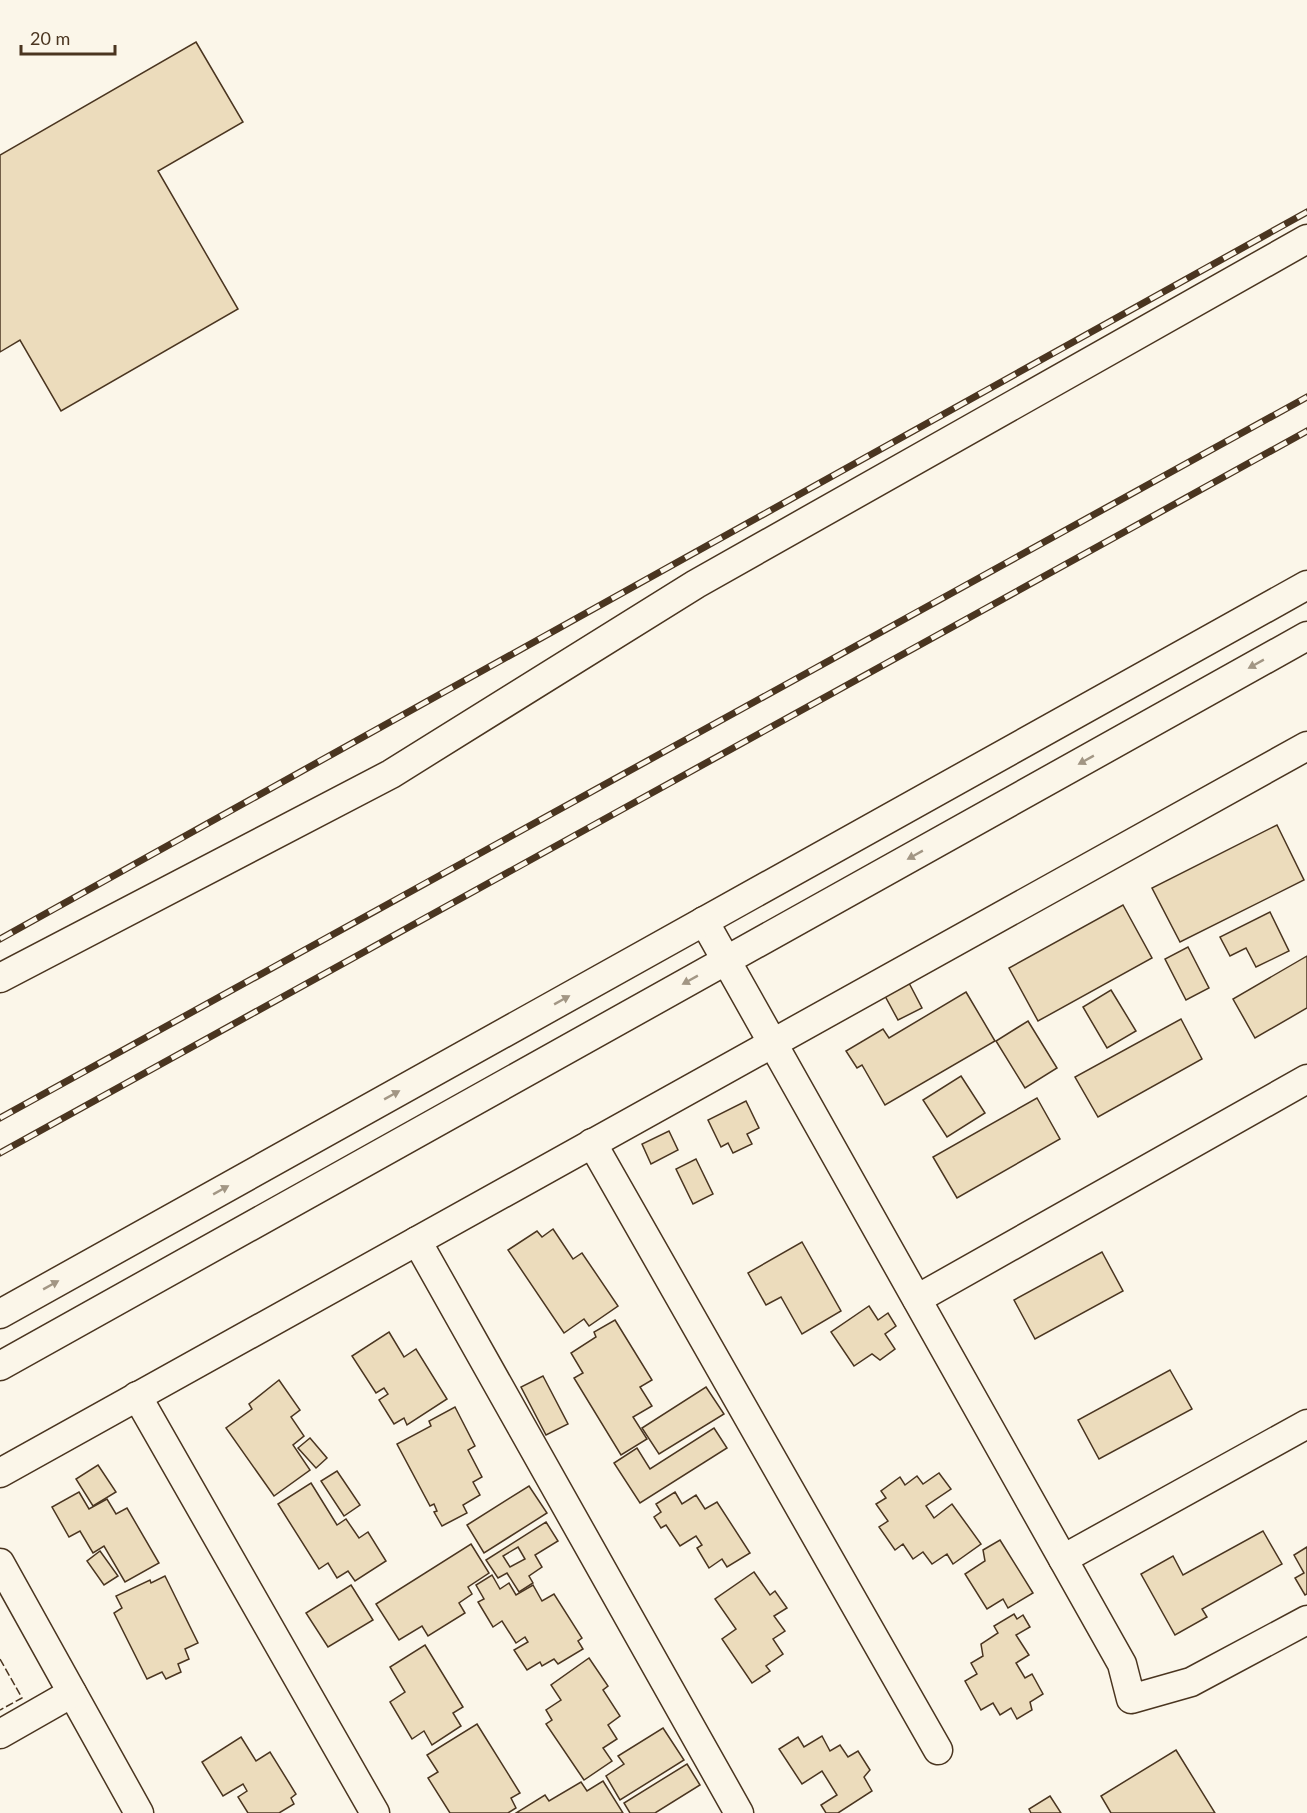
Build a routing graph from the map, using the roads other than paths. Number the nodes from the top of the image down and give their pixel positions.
1 (1307, 238) edge
2 (1307, 585) edge
3 (1307, 636) edge
4 (1307, 746) edge
5 (704, 921) junction
6 (726, 960) junction
7 (0, 978) edge
8 (773, 1043) junction
9 (1307, 1079) edge
10 (592, 1143) junction
11 (417, 1241) junction
12 (917, 1299) junction
13 (0, 1314) edge
14 (0, 1366) edge
15 (137, 1396) junction
16 (1307, 1424) edge
17 (0, 1473) edge
18 (1063, 1559) junction
19 (0, 1563) edge
20 (1307, 1620) edge
21 (72, 1693) junction
22 (0, 1734) edge
23 (938, 1750) dead end
24 (139, 1813) edge
25 (375, 1813) edge
26 (739, 1813) edge

1 - 7 street
2 - 5 street
3 -> 6 street
4 - 8 street
5 - 6 street
13 -> 5 street
6 - 8 street
6 -> 14 street
8 - 10 street
8 - 12 street
9 - 12 street
10 - 11 street
10 - 23 street
11 - 15 street
11 - 26 street
12 - 18 street
15 - 17 street
15 - 25 street
16 - 18 street
18 - 20 street
19 - 21 street
21 - 22 street
21 - 24 street

